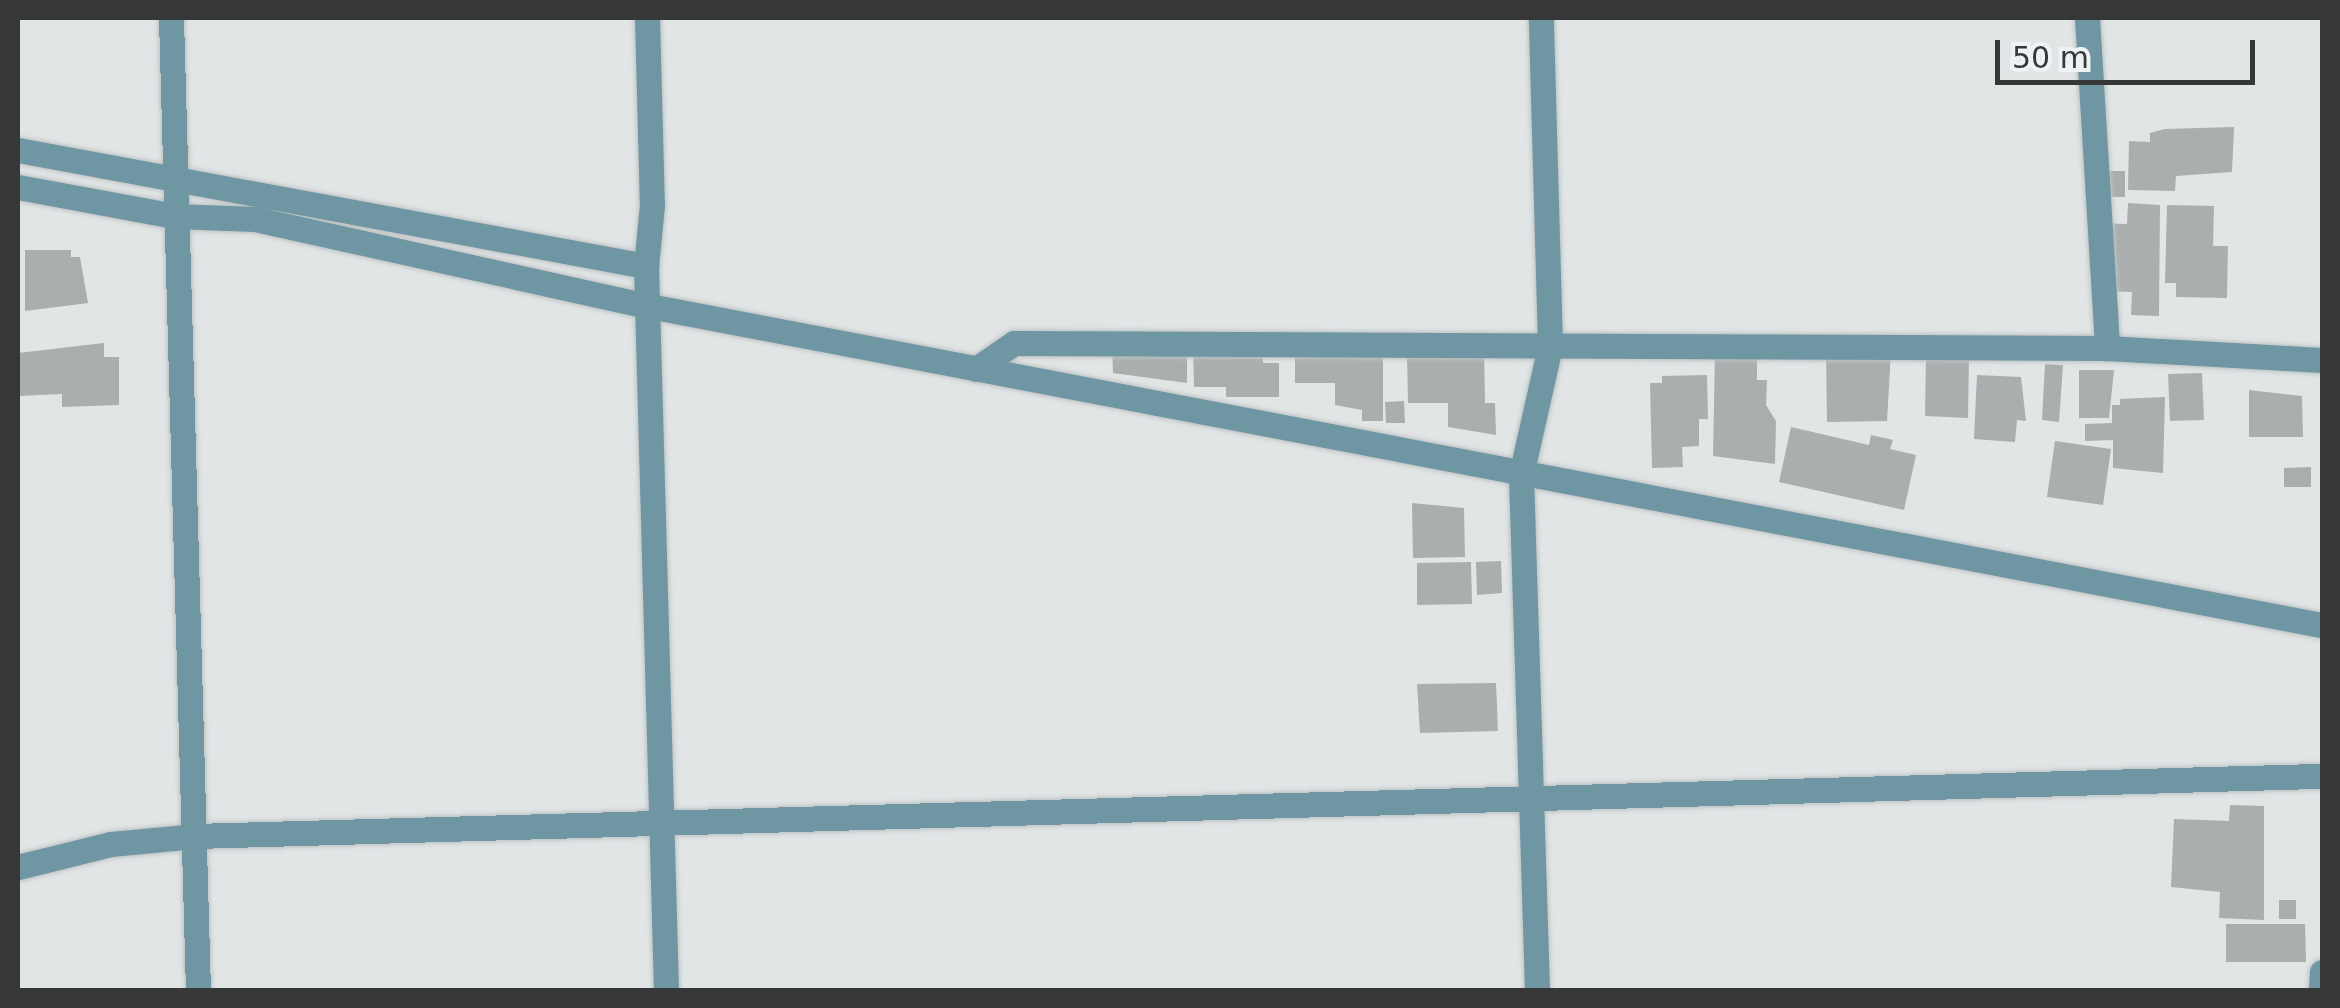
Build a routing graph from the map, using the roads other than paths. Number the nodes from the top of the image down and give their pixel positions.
1 (171, 18) edge
2 (647, 18) edge
3 (1541, 18) edge
4 (2088, 18) edge
5 (18, 150) edge
6 (175, 181) junction
7 (18, 188) edge
8 (175, 216) junction
9 (646, 266) junction
10 (649, 306) junction
11 (1550, 346) junction
12 (2107, 348) junction
13 (2322, 360) edge
14 (976, 369) junction
15 (1520, 475) junction
16 (2322, 625) edge
17 (2322, 776) edge
18 (1532, 800) junction
19 (662, 822) junction
20 (194, 836) junction
21 (18, 867) edge
22 (2322, 972) edge
23 (198, 990) edge
24 (666, 990) edge
25 (1537, 990) edge
26 (2321, 990) edge

1 - 6 street
2 - 9 street
3 - 11 street
4 - 12 street
5 - 6 street
6 - 8 street
6 - 9 street
7 - 8 street
8 - 10 street
8 - 20 street
9 - 10 street
10 - 14 street
10 - 19 street
11 - 12 street
11 - 14 street
11 - 15 street
12 - 13 street
14 - 15 street
15 - 16 street
15 - 18 street
17 - 18 street
18 - 19 street
18 - 25 street
19 - 20 street
19 - 24 street
20 - 21 street
20 - 23 street
22 - 26 street

